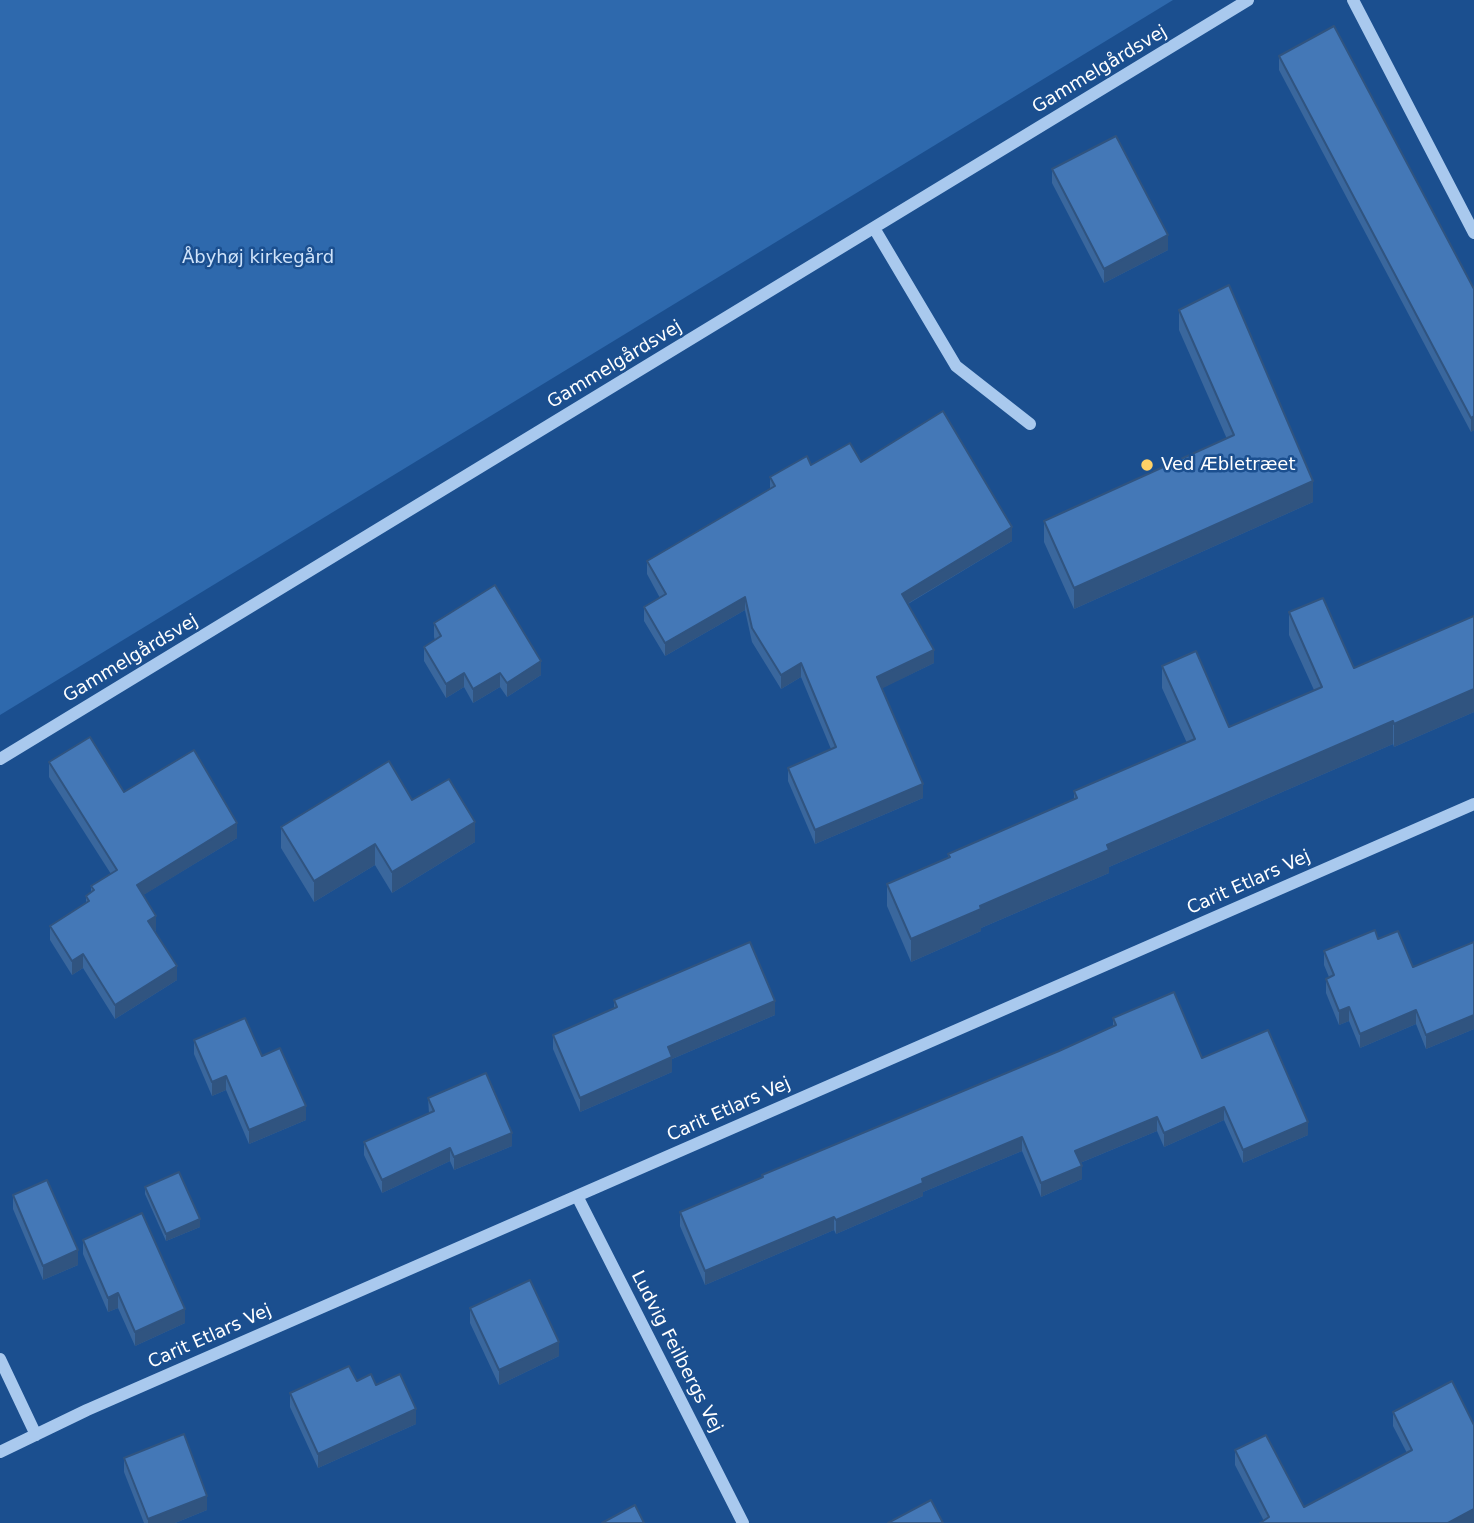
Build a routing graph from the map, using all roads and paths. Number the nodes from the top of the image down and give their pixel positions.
1 (1248, 0) edge
2 (1353, 0) edge
3 (874, 228) junction
4 (1474, 233) edge
5 (1030, 424) dead end
6 (0, 759) edge
7 (1474, 804) edge
8 (577, 1196) junction
9 (0, 1359) edge
10 (36, 1435) junction
11 (0, 1452) edge
12 (743, 1523) edge

1 - 3 street, Gammelgårdsvej
2 - 4 street
3 - 5 street
3 - 6 street, Gammelgårdsvej
7 - 8 street, Carit Etlars Vej
8 - 10 street, Carit Etlars Vej
8 - 12 street, Ludvig Feilbergs Vej
9 - 10 street
10 - 11 street, Carit Etlars Vej

